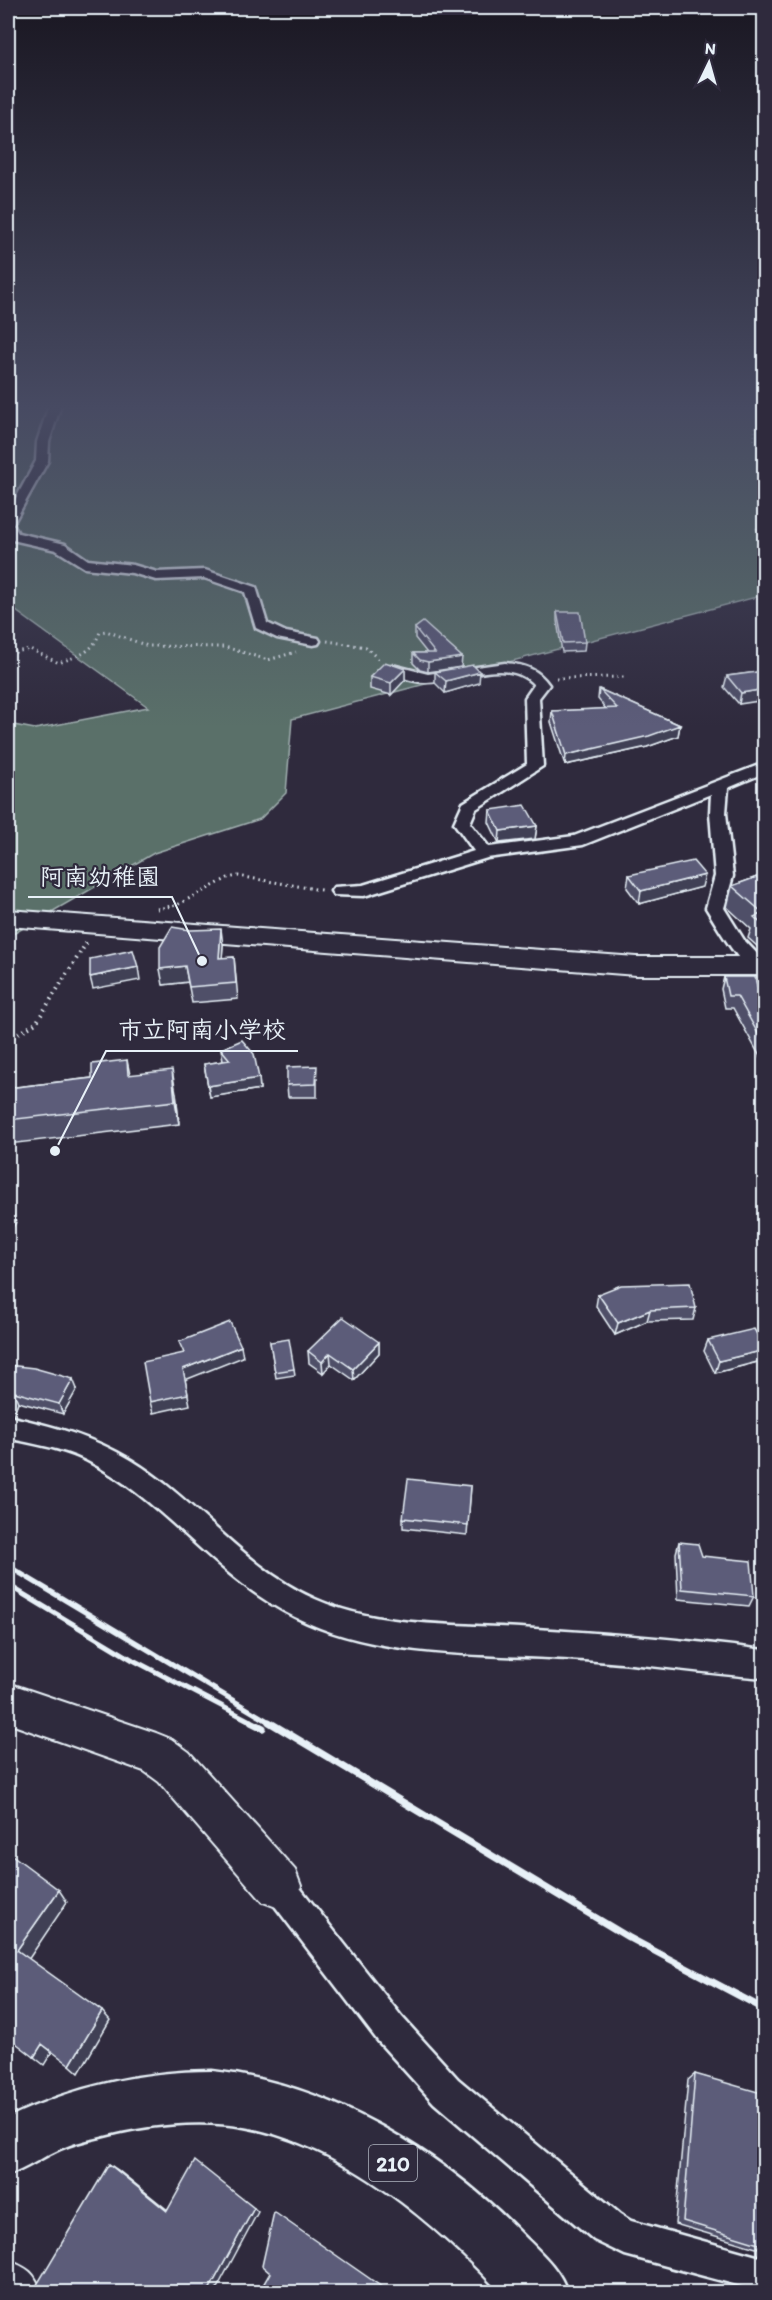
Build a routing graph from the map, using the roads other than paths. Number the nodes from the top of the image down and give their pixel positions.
1 (8, 524) edge
2 (313, 641) road end
3 (392, 669) edge
4 (765, 768) edge
5 (720, 787) junction
6 (485, 853) junction
7 (340, 891) dead end
8 (8, 918) edge
9 (762, 968) edge
10 (8, 1427) edge
11 (765, 1664) edge
12 (8, 1703) edge
13 (279, 1886) joint
14 (8, 2148) edge
15 (765, 2276) edge
16 (8, 2286) edge
17 (15, 2292) edge
18 (539, 2292) edge

1 - 2 street
3 - 6 street
4 - 5 street
5 - 6 street
5 - 9 street
6 - 7 street
8 - 9 street
10 - 11 street
12 - 13 street
13 - 15 street
14 - 18 highway, 210
16 - 17 street

